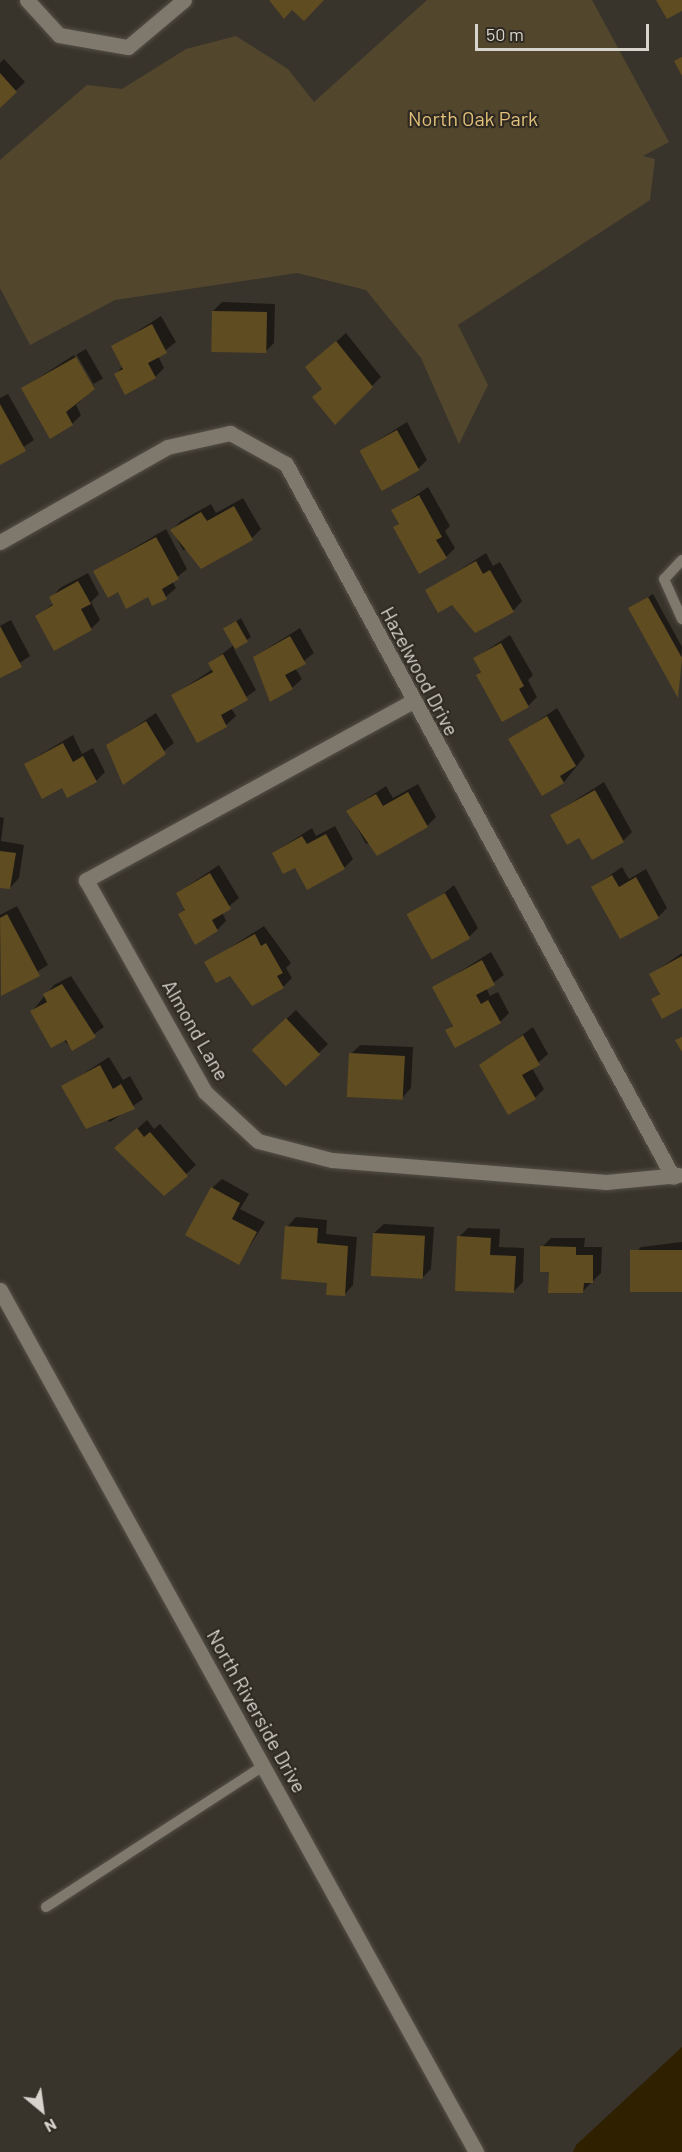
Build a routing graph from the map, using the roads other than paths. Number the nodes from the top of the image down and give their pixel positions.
1 (27, 0) edge
2 (184, 0) edge
3 (0, 542) edge
4 (682, 560) edge
5 (682, 620) edge
6 (413, 700) junction
7 (678, 1176) edge
8 (0, 1290) edge
9 (263, 1766) junction
10 (46, 1907) dead end
11 (476, 2152) edge

1 - 2 street
3 - 6 street, Hazelwood Drive
4 - 5 lane
6 - 7 street, Hazelwood Drive
6 - 7 street, Almond Lane
8 - 9 street, North Riverside Drive
9 - 10 lane
9 - 11 street, North Riverside Drive

